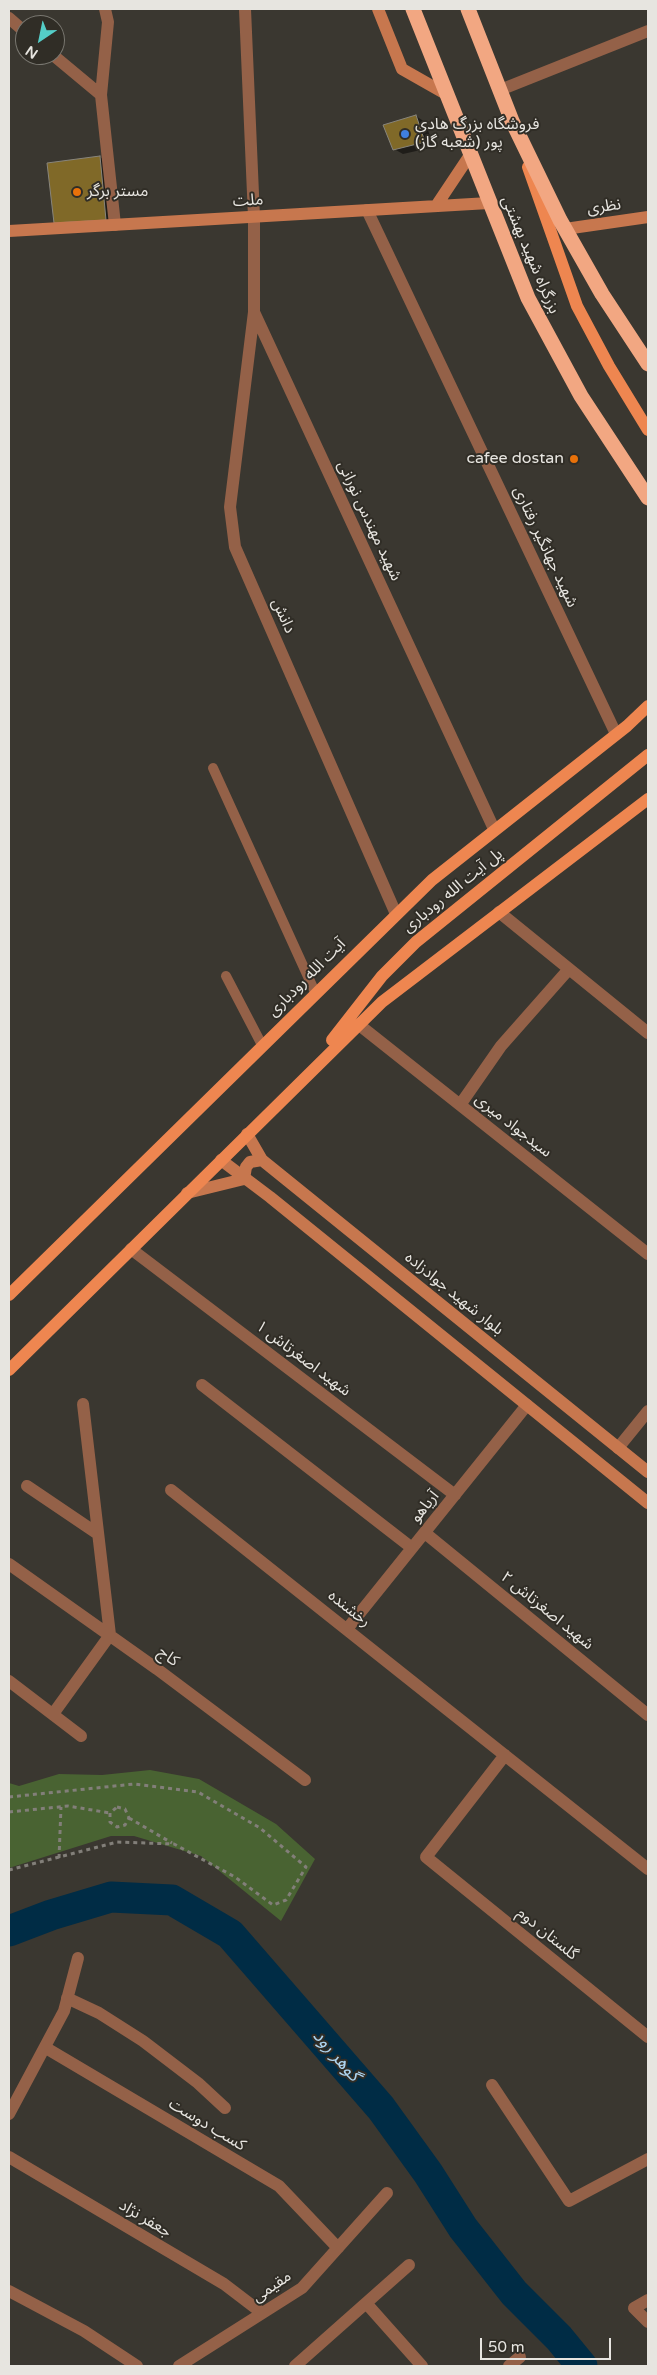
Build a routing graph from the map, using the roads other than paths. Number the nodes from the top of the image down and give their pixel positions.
1 (104, 9) edge
2 (245, 9) edge
3 (378, 9) edge
4 (413, 9) edge
5 (468, 9) edge
6 (648, 31) edge
7 (65, 65) edge
8 (500, 90) junction
9 (446, 94) junction
10 (101, 95) junction
11 (512, 121) junction
12 (470, 154) junction
13 (489, 203) junction
14 (436, 206) junction
15 (367, 210) junction
16 (648, 216) edge
17 (254, 217) junction
18 (116, 225) junction
19 (565, 229) junction
20 (9, 231) edge
21 (254, 312) junction
22 (648, 364) edge
23 (648, 430) edge
24 (648, 498) edge
25 (648, 706) edge
26 (648, 720) edge
27 (627, 726) junction
28 (616, 734) junction
29 (648, 755) edge
30 (213, 768) dead end
31 (647, 801) edge
32 (494, 829) junction
33 (499, 912) junction
34 (396, 914) junction
35 (569, 969) junction
36 (226, 976) dead end
37 (315, 992) junction
38 (358, 1024) junction
39 (648, 1033) edge
40 (262, 1045) junction
41 (304, 1077) junction
42 (460, 1105) junction
43 (247, 1134) junction
44 (220, 1160) junction
45 (262, 1160) junction
46 (244, 1179) junction
47 (187, 1193) junction
48 (131, 1249) junction
49 (648, 1254) edge
50 (9, 1295) edge
51 (9, 1370) edge
52 (202, 1385) dead end
53 (542, 1386) junction
54 (83, 1404) dead end
55 (527, 1405) junction
56 (648, 1411) edge
57 (618, 1448) junction
58 (648, 1472) edge
59 (27, 1486) dead end
60 (171, 1490) dead end
61 (454, 1495) junction
62 (648, 1503) edge
63 (424, 1533) junction
64 (98, 1534) junction
65 (412, 1548) junction
66 (9, 1564) edge
67 (347, 1629) junction
68 (110, 1635) junction
69 (9, 1682) edge
70 (52, 1714) junction
71 (648, 1715) edge
72 (81, 1736) dead end
73 (505, 1755) junction
74 (306, 1780) dead end
75 (648, 1869) edge
76 (78, 1958) dead end
77 (67, 1998) junction
78 (648, 2037) edge
79 (46, 2048) junction
80 (492, 2085) dead end
81 (225, 2108) dead end
82 (9, 2114) edge
83 (9, 2157) edge
84 (648, 2159) edge
85 (386, 2193) dead end
86 (338, 2248) junction
87 (409, 2265) dead end
88 (9, 2292) edge
89 (648, 2300) edge
90 (366, 2303) junction
91 (262, 2313) junction
92 (648, 2322) edge
93 (520, 2357) dead end
94 (137, 2366) edge
95 (179, 2366) edge
96 (295, 2366) edge
97 (422, 2366) edge
98 (509, 2366) edge

1 - 10 street
2 - 17 street, شهید مهندس نورانی
3 - 9 street
4 - 9 highway, بزرگراه شهید بهشتی
5 - 8 highway
6 - 8 street
7 - 10 street
8 - 11 highway
9 - 12 highway, بزرگراه شهید بهشتی
10 - 18 street
11 - 19 highway
11 - 23 main road
12 - 13 highway, بزرگراه شهید بهشتی
12 - 14 street
13 - 14 street, ملت
13 - 24 highway, بزرگراه شهید بهشتی
14 - 15 street, ملت
15 - 17 street, ملت
15 - 28 street, شهید جهانگیر رفتاری
16 - 19 street, نظری
17 - 18 street, ملت
17 - 21 street, شهید مهندس نورانی
18 - 20 street, ملت
19 - 22 highway
21 - 32 street, شهید مهندس نورانی
21 - 34 street, دانش
25 - 27 main road, آیت الله رودباری
26 - 27 main road
27 - 28 main road, آیت الله رودباری
28 - 32 main road, آیت الله رودباری
29 - 41 main road, پل آیت الله رودباری
30 - 37 lane
31 - 33 main road
32 - 34 main road, آیت الله رودباری
33 - 35 street
33 - 38 main road
34 - 37 main road, آیت الله رودباری
35 - 39 street
35 - 42 street
36 - 40 lane
37 - 40 main road, آیت الله رودباری
38 - 41 main road
38 - 42 street, سیدجواد میری
40 - 50 main road, آیت الله رودباری
41 - 43 main road
42 - 49 street, سیدجواد میری
43 - 44 main road
43 - 45 street, بلوار شهید جوادزاده
44 - 46 street
44 - 47 main road
45 - 46 street
45 - 53 street, بلوار شهید جوادزاده
46 - 47 street
46 - 55 street
47 - 48 main road
48 - 51 main road
48 - 61 street, شهید اصغرتاش ۱
52 - 65 street
53 - 55 street
53 - 57 street, بلوار شهید جوادزاده
54 - 64 street
55 - 61 street, آریاهو
55 - 62 street
56 - 57 street
57 - 58 street, بلوار شهید جوادزاده
59 - 64 street
60 - 67 street, رخشنده
61 - 63 street, آریاهو
63 - 65 street, آریاهو
63 - 71 street, شهید اصغرتاش ۲
64 - 68 street
65 - 67 street, آریاهو
66 - 68 street, کاج
67 - 73 street, رخشنده
68 - 70 street
68 - 74 street, کاج
69 - 70 street
70 - 72 street
73 - 75 street, رخشنده
73 - 78 street, گلستان دوم
76 - 77 street
77 - 79 street
77 - 81 street
79 - 82 street
79 - 86 street, کسب دوست
80 - 84 street
83 - 91 street, جعفر نژاد
85 - 86 street, مقیمی
86 - 91 street, مقیمی
87 - 90 street
88 - 94 street
89 - 92 street
90 - 96 street
90 - 97 street
91 - 95 street, مقیمی
93 - 98 street

